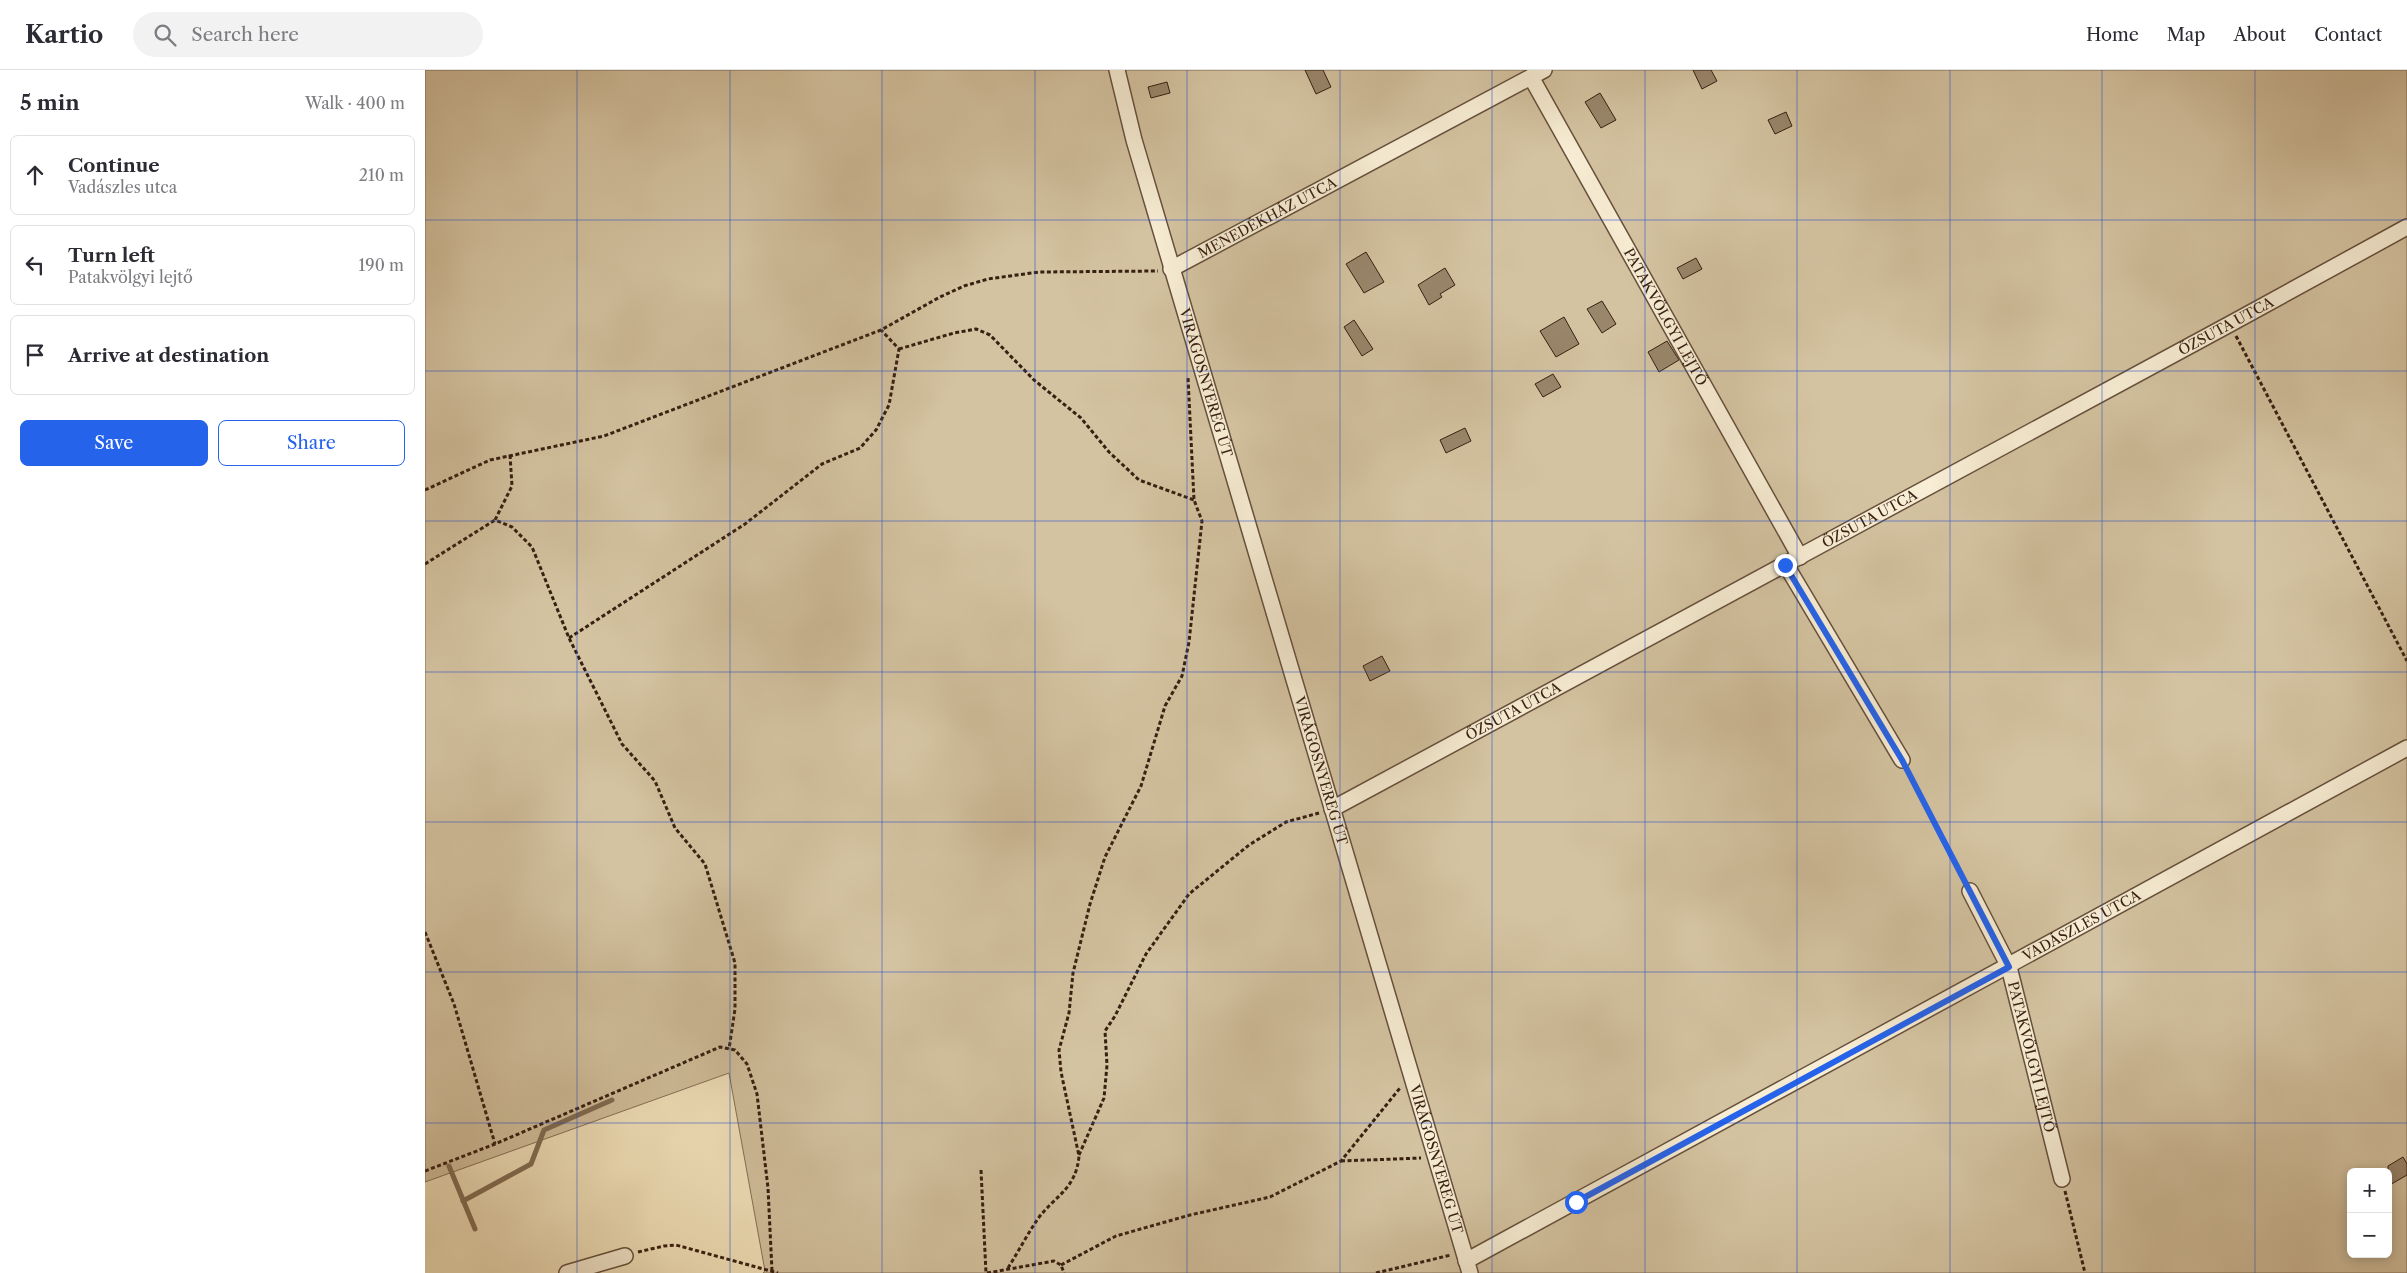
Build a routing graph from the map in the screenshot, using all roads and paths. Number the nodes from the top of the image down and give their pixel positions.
1 (1117, 70) edge
2 (1538, 74) edge
3 (2407, 227) edge
4 (1171, 269) junction
5 (2230, 324) junction
6 (881, 330) junction
7 (899, 349) junction
8 (1197, 356) junction
9 (510, 455) junction
10 (425, 490) edge
11 (1194, 500) junction
12 (495, 520) junction
13 (1800, 557) junction
14 (425, 564) edge
15 (1785, 565) junction
16 (569, 638) junction
17 (2407, 661) edge
18 (2407, 748) edge
19 (1902, 760) joint
20 (1332, 809) junction
21 (1970, 891) joint
22 (425, 932) edge
23 (2009, 967) junction
24 (729, 1049) junction
25 (1411, 1074) junction
26 (495, 1144) junction
27 (1079, 1156) junction
28 (1437, 1158) junction
29 (1341, 1161) junction
30 (981, 1170) dead end
31 (425, 1171) edge
32 (2062, 1179) joint
33 (625, 1256) joint
34 (1466, 1262) edge
35 (1061, 1265) junction
36 (1008, 1268) junction
37 (772, 1270) junction
38 (567, 1273) edge
39 (778, 1273) edge
40 (987, 1273) edge
41 (1064, 1273) edge
42 (1376, 1273) edge
43 (2085, 1273) edge

1 - 4 street
2 - 4 street, MENEDÉKHÁZ UTCA
2 - 13 street, PATAKVÖLGYI LEJTŐ
3 - 5 street, ŐZSUTA UTCA
4 - 6 path
4 - 8 street, VIRÁGOSNYEREG ÚT
5 - 13 street, ŐZSUTA UTCA
5 - 17 path
6 - 7 path
6 - 9 path
7 - 11 path
7 - 16 path
8 - 11 path
8 - 20 street, VIRÁGOSNYEREG ÚT
9 - 10 path
9 - 12 path
11 - 27 path
12 - 14 path
12 - 16 path
13 - 15 street, ŐZSUTA UTCA
15 - 19 street
15 - 20 street, ŐZSUTA UTCA
16 - 24 path
18 - 23 street, VADÁSZLES UTCA
19 - 21 path
20 - 25 street, VIRÁGOSNYEREG ÚT
20 - 27 path
21 - 23 street, PATAKVÖLGYI LEJTŐ
22 - 26 path
23 - 32 street, PATAKVÖLGYI LEJTŐ
23 - 34 street, VADÁSZLES UTCA
24 - 26 path
24 - 37 path
25 - 28 street, VIRÁGOSNYEREG ÚT
25 - 29 path
26 - 31 path
27 - 36 path
28 - 29 path
28 - 34 street, VIRÁGOSNYEREG ÚT
29 - 35 path
30 - 40 path
32 - 43 path
33 - 37 path
33 - 38 street
34 - 42 path
35 - 36 path
35 - 41 path
36 - 40 path
37 - 39 path

